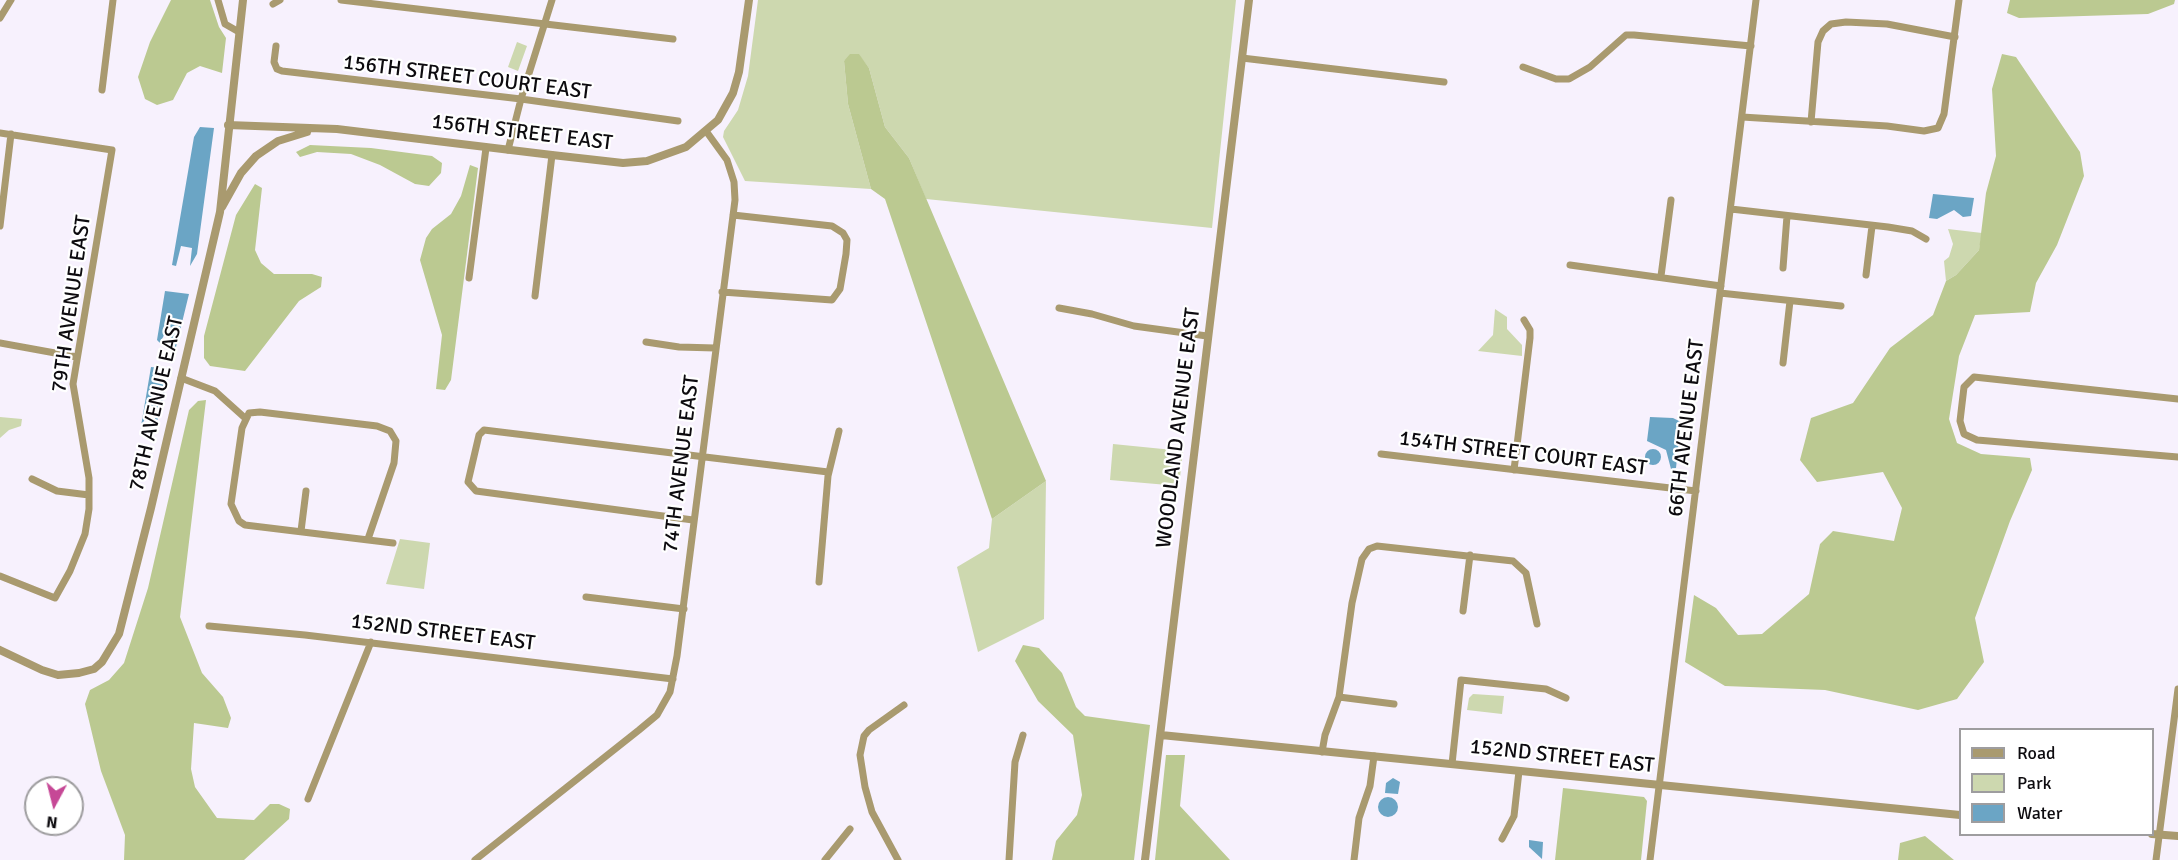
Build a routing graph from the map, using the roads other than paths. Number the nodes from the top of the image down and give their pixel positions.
1 (11, 0) edge
2 (112, 0) edge
3 (218, 0) edge
4 (243, 0) edge
5 (341, 0) edge
6 (552, 0) edge
7 (749, 0) edge
8 (1249, 0) edge
9 (1756, 0) edge
10 (1959, 0) edge
11 (0, 18) edge
12 (544, 26) junction
13 (239, 32) junction
14 (1955, 37) junction
15 (673, 39) dead end
16 (276, 46) dead end
17 (1751, 46) junction
18 (1242, 58) junction
19 (1524, 67) dead end
20 (1444, 82) dead end
21 (102, 90) dead end
22 (521, 99) junction
23 (1742, 117) junction
24 (678, 121) dead end
25 (1811, 122) junction
26 (228, 125) junction
27 (326, 129) junction
28 (706, 131) junction
29 (0, 133) edge
30 (11, 134) junction
31 (486, 148) junction
32 (508, 150) junction
33 (552, 155) junction
34 (1671, 200) dead end
35 (1731, 209) junction
36 (220, 212) junction
37 (733, 215) junction
38 (1787, 216) junction
39 (0, 226) edge
40 (1872, 226) junction
41 (1926, 239) dead end
42 (1570, 265) dead end
43 (1783, 268) dead end
44 (1866, 275) dead end
45 (1661, 276) junction
46 (469, 278) dead end
47 (1720, 289) junction
48 (722, 292) junction
49 (535, 296) dead end
50 (1790, 300) junction
51 (1841, 306) dead end
52 (1059, 308) dead end
53 (1524, 320) dead end
54 (1207, 336) junction
55 (646, 342) dead end
56 (0, 343) edge
57 (715, 348) junction
58 (77, 357) junction
59 (1783, 363) dead end
60 (181, 378) junction
61 (2178, 399) edge
62 (245, 418) junction
63 (838, 431) dead end
64 (1381, 454) dead end
65 (701, 455) junction
66 (2178, 457) edge
67 (1514, 470) junction
68 (828, 472) junction
69 (32, 479) dead end
70 (306, 491) dead end
71 (1696, 491) junction
72 (89, 495) junction
73 (693, 520) junction
74 (301, 531) junction
75 (368, 539) junction
76 (393, 543) dead end
77 (1470, 555) junction
78 (0, 576) edge
79 (819, 582) dead end
80 (586, 597) dead end
81 (684, 609) junction
82 (1464, 611) dead end
83 (1537, 624) dead end
84 (209, 626) dead end
85 (371, 642) junction
86 (0, 650) edge
87 (673, 679) junction
88 (2178, 689) edge
89 (1339, 697) junction
90 (1566, 698) dead end
91 (1394, 704) dead end
92 (904, 705) dead end
93 (1023, 735) dead end
94 (1161, 735) junction
95 (1322, 752) junction
96 (1374, 756) junction
97 (1452, 764) junction
98 (1519, 771) junction
99 (1659, 785) junction
100 (308, 799) dead end
101 (1959, 815) edge
102 (850, 829) dead end
103 (2156, 834) edge
104 (2178, 836) edge
105 (1502, 839) dead end
106 (475, 860) edge
107 (825, 860) edge
108 (898, 860) edge
109 (1009, 860) edge
110 (1145, 860) edge
111 (1354, 860) edge
112 (1650, 860) edge
113 (2156, 860) edge

1 - 11 street
2 - 21 street
3 - 13 street
4 - 13 street, 78TH AVENUE EAST
5 - 12 street
6 - 12 street
7 - 28 street
8 - 18 street, WOODLAND AVENUE EAST
9 - 17 street, 66TH AVENUE EAST
10 - 14 street
12 - 15 street
12 - 22 street
13 - 26 street, 78TH AVENUE EAST
14 - 25 street
14 - 25 street
16 - 22 street, 156TH STREET COURT EAST
17 - 19 street
17 - 23 street, 66TH AVENUE EAST
18 - 20 street
18 - 54 street, WOODLAND AVENUE EAST
22 - 24 street, 156TH STREET COURT EAST
22 - 32 street
23 - 25 street
23 - 35 street, 66TH AVENUE EAST
26 - 27 street
26 - 36 street, 78TH AVENUE EAST
27 - 31 street, 156TH STREET EAST
27 - 36 street, 78TH AVENUE EAST
28 - 33 street, 156TH STREET EAST
28 - 37 street, 74TH AVENUE EAST
29 - 30 street
30 - 39 street
30 - 58 street, 79TH AVENUE EAST
31 - 32 street, 156TH STREET EAST
31 - 46 street
32 - 33 street, 156TH STREET EAST
33 - 49 street
34 - 45 street
35 - 38 street
35 - 47 street, 66TH AVENUE EAST
36 - 60 street, 78TH AVENUE EAST
37 - 48 street, 74TH AVENUE EAST
37 - 48 street
38 - 40 street
38 - 43 street
40 - 41 street
40 - 44 street
42 - 45 street
45 - 47 street
47 - 50 street
47 - 71 street, 66TH AVENUE EAST
48 - 57 street, 74TH AVENUE EAST
50 - 51 street
50 - 59 street
52 - 54 street
53 - 67 street
54 - 94 street, WOODLAND AVENUE EAST
55 - 57 street
56 - 58 street
57 - 65 street, 74TH AVENUE EAST
58 - 72 street, 79TH AVENUE EAST
60 - 62 street
60 - 86 street, 78TH AVENUE EAST
61 - 66 street
62 - 74 street
62 - 75 street
63 - 68 street
64 - 67 street, 154TH STREET COURT EAST
65 - 68 street
65 - 73 street, 74TH AVENUE EAST
65 - 73 street
67 - 71 street, 154TH STREET COURT EAST
68 - 79 street
69 - 72 street
70 - 74 street
71 - 99 street, 66TH AVENUE EAST
72 - 78 street, 79TH AVENUE EAST
73 - 81 street, 74TH AVENUE EAST
74 - 75 street
75 - 76 street
77 - 82 street
77 - 83 street
77 - 89 street
80 - 81 street
81 - 87 street, 74TH AVENUE EAST
84 - 85 street, 152ND STREET EAST
85 - 87 street, 152ND STREET EAST
85 - 100 street
87 - 106 street, 74TH AVENUE EAST
88 - 103 street
89 - 91 street
89 - 95 street
90 - 97 street
92 - 108 street
93 - 109 street
94 - 95 street, 152ND STREET EAST
94 - 110 street, WOODLAND AVENUE EAST
95 - 96 street, 152ND STREET EAST
96 - 97 street, 152ND STREET EAST
96 - 111 street
97 - 98 street, 152ND STREET EAST
98 - 99 street, 152ND STREET EAST
98 - 105 street
99 - 101 street, 152ND STREET EAST
99 - 112 street, 66TH AVENUE EAST
102 - 107 street
103 - 104 street
103 - 113 street

